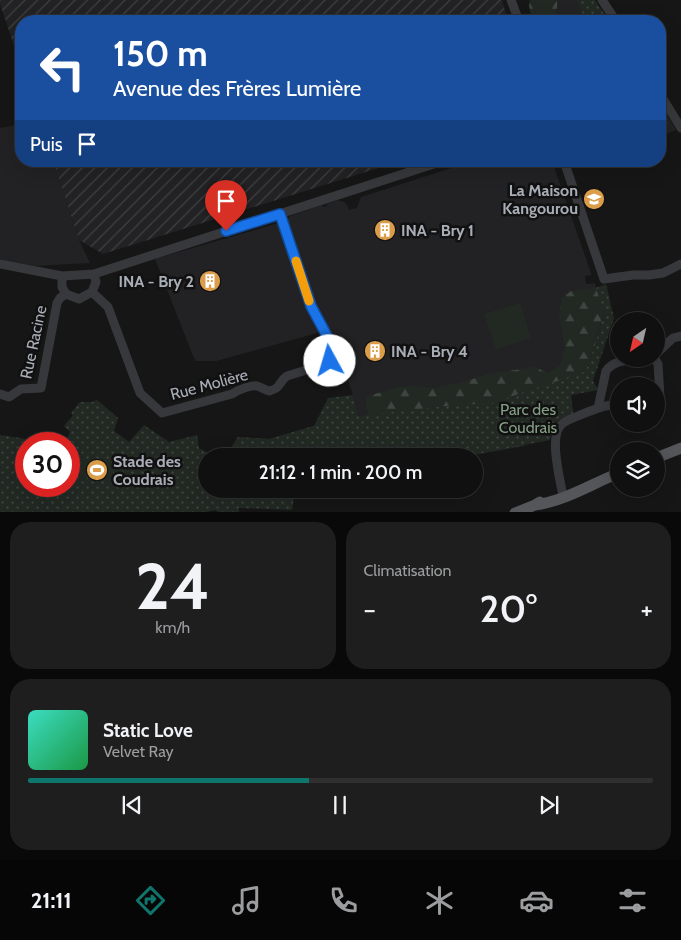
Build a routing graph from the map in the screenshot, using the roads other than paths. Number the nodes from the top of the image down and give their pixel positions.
1 (511, 0) edge
2 (602, 0) edge
3 (517, 15) edge
4 (612, 15) edge
5 (666, 104) edge
6 (681, 128) edge
7 (425, 167) edge
8 (566, 167) edge
9 (280, 214) junction
10 (0, 264) edge
11 (681, 264) edge
12 (94, 274) junction
13 (62, 276) junction
14 (92, 292) junction
15 (66, 294) junction
16 (681, 336) edge
17 (665, 346) edge
18 (610, 366) edge
19 (0, 394) edge
20 (610, 405) edge
21 (598, 408) junction
22 (681, 448) edge
23 (665, 454) edge
24 (610, 476) edge
25 (563, 494) junction
26 (536, 509) edge
27 (515, 512) edge

1 - 3 street
2 - 4 street
5 - 6 street
7 - 9 street
8 - 11 street
9 - 12 street
9 - 14 street, Rue Molière
10 - 13 street
12 - 13 street
12 - 14 street
13 - 15 street
14 - 15 street
15 - 19 street, Rue Racine
16 - 17 street
18 - 21 street
20 - 21 street
21 - 25 street
22 - 23 main road
24 - 25 main road
25 - 26 main road
26 - 27 main road

